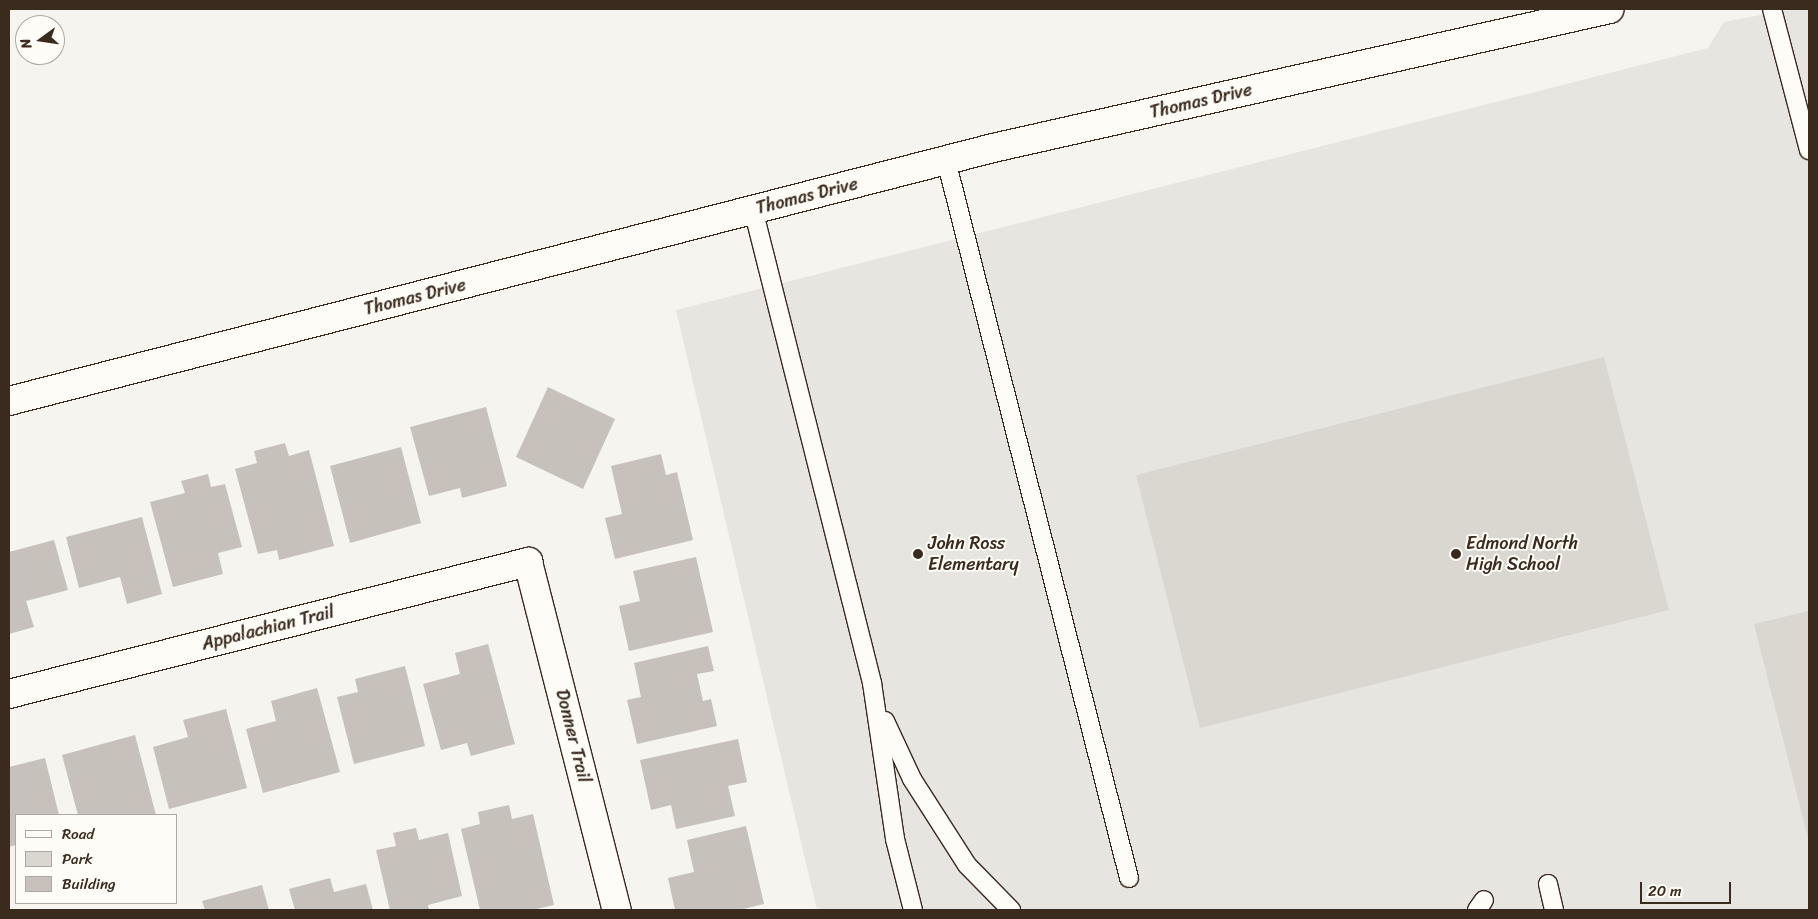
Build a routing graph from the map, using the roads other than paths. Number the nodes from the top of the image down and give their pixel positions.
1 (1610, 9) edge
2 (1772, 9) edge
3 (1809, 150) edge
4 (946, 160) junction
5 (753, 209) junction
6 (9, 402) edge
7 (528, 562) joint
8 (872, 683) junction
9 (9, 694) edge
10 (1129, 878) dead end
11 (1548, 884) dead end
12 (617, 910) edge
13 (913, 910) edge
14 (1011, 910) edge
15 (1554, 910) edge

1 - 4 street, Thomas Drive
2 - 3 lane
4 - 5 street, Thomas Drive
4 - 10 lane
5 - 6 street, Thomas Drive
5 - 8 lane
7 - 9 street, Appalachian Trail
7 - 12 street, Donner Trail
8 - 13 lane
8 - 14 lane
11 - 15 lane

